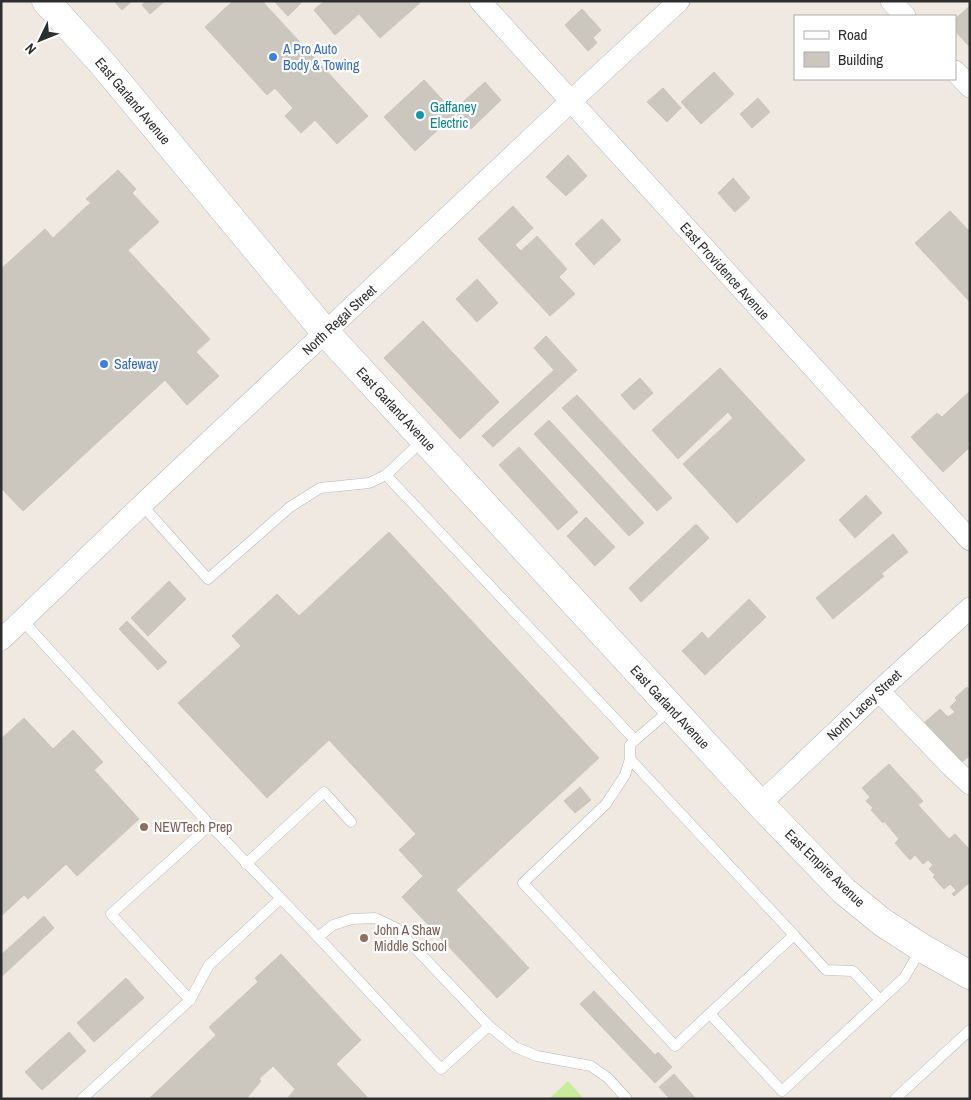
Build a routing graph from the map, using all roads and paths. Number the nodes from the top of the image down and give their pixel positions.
1 (46, 1) edge
2 (480, 1) edge
3 (679, 1) edge
4 (891, 1) edge
5 (904, 15) edge
6 (956, 72) edge
7 (970, 87) edge
8 (571, 101) junction
9 (326, 333) junction
10 (424, 440) junction
11 (386, 475) junction
12 (142, 505) junction
13 (970, 540) edge
14 (970, 608) edge
15 (22, 620) junction
16 (1, 640) edge
17 (879, 691) junction
18 (671, 709) junction
19 (635, 740) junction
20 (630, 759) junction
21 (970, 784) edge
22 (760, 804) junction
23 (352, 822) dead end
24 (210, 825) junction
25 (246, 864) junction
26 (280, 899) junction
27 (794, 935) junction
28 (318, 937) junction
29 (922, 948) junction
30 (970, 975) edge
31 (190, 1000) junction
32 (880, 1000) junction
33 (710, 1014) junction
34 (489, 1026) junction
35 (970, 1030) edge
36 (82, 1099) edge
37 (628, 1099) edge
38 (895, 1099) edge

1 - 9 street, East Garland Avenue
2 - 8 street, East Providence Avenue
3 - 8 street, North Regal Street
4 - 5 street
6 - 7 street
8 - 9 street, North Regal Street
8 - 13 street, East Providence Avenue
9 - 10 street, East Garland Avenue
9 - 12 street, North Regal Street
10 - 11 lane
10 - 18 street, East Garland Avenue
11 - 12 lane
11 - 19 lane
12 - 15 street, North Regal Street
14 - 17 street, North Lacey Street
15 - 16 street, North Regal Street
15 - 24 lane
17 - 21 street
17 - 22 street, North Lacey Street
18 - 19 lane
18 - 22 street, East Garland Avenue
19 - 20 lane
20 - 27 lane
20 - 33 lane
22 - 29 street, East Empire Avenue
23 - 25 lane
24 - 25 lane
24 - 31 lane
25 - 26 lane
26 - 28 lane
26 - 31 lane
27 - 32 lane
27 - 33 lane
28 - 34 lane
28 - 34 lane
29 - 30 street, East Empire Avenue
29 - 32 lane
31 - 36 lane
32 - 33 lane
34 - 37 lane
35 - 38 lane

